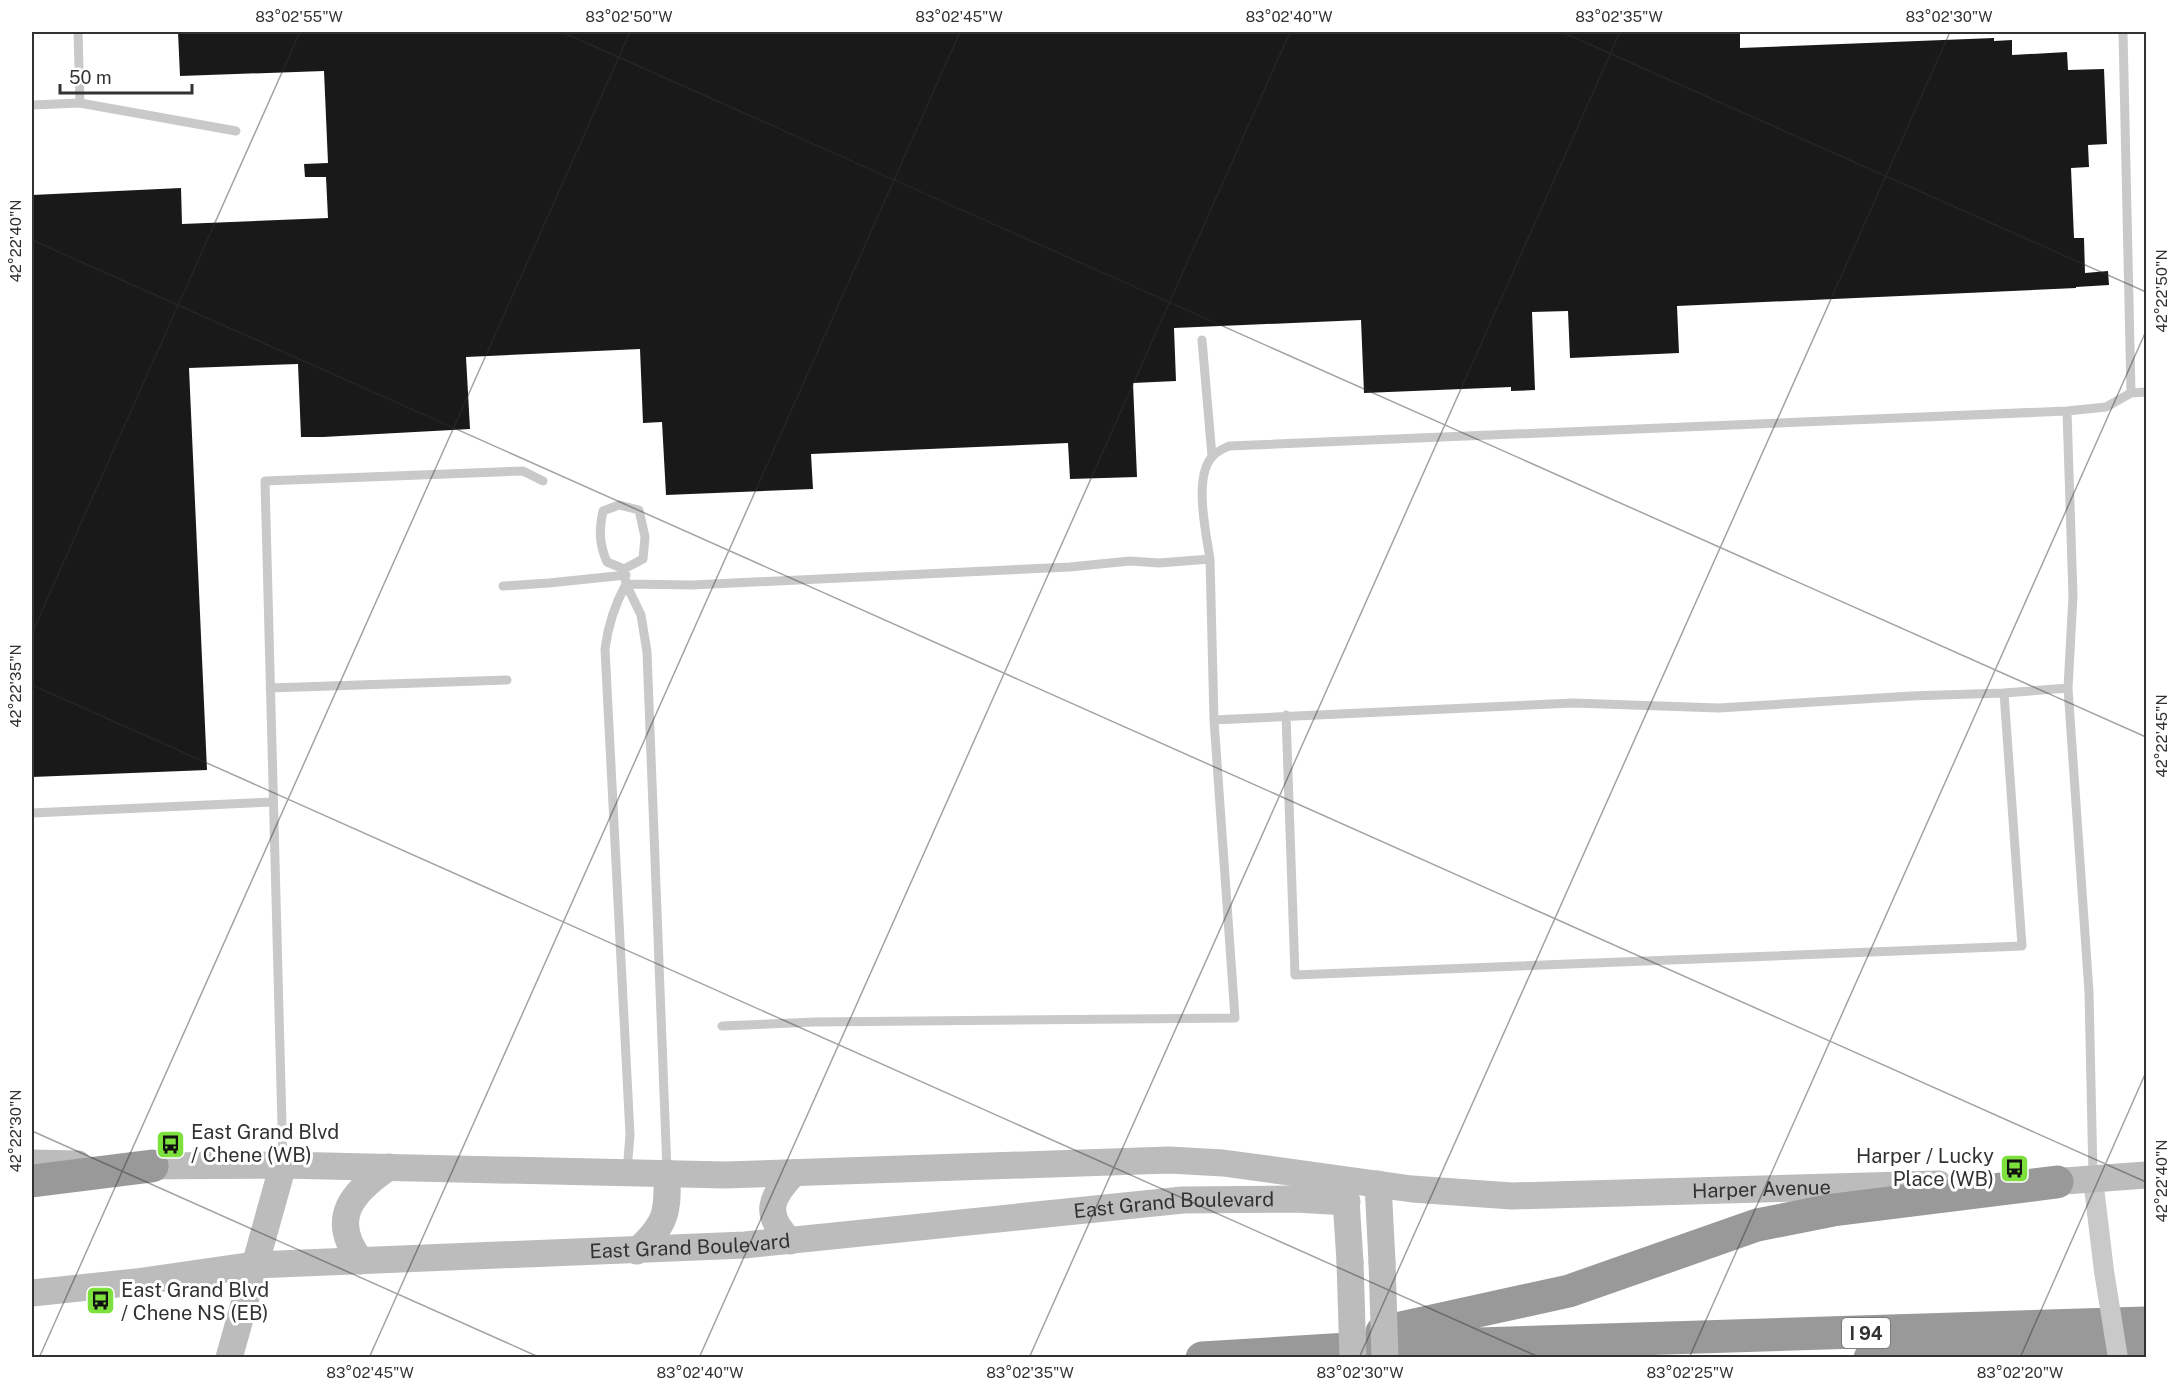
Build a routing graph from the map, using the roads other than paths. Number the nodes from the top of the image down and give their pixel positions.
1 (78, 32) edge
2 (2123, 32) edge
3 (80, 104) junction
4 (32, 105) edge
5 (236, 131) dead end
6 (1202, 340) dead end
7 (2146, 392) edge
8 (2131, 393) junction
9 (2067, 411) junction
10 (1212, 456) junction
11 (543, 481) dead end
12 (1210, 559) junction
13 (625, 576) junction
14 (503, 586) dead end
15 (507, 680) dead end
16 (270, 688) junction
17 (2068, 688) junction
18 (2004, 693) junction
19 (1286, 715) junction
20 (1214, 720) junction
21 (273, 802) junction
22 (32, 813) edge
23 (722, 1026) dead end
24 (32, 1163) edge
25 (283, 1165) junction
26 (152, 1166) junction
27 (389, 1167) junction
28 (627, 1173) junction
29 (667, 1173) junction
30 (794, 1173) junction
31 (2146, 1175) edge
32 (2093, 1179) junction
33 (32, 1180) edge
34 (2057, 1182) junction
35 (1378, 1184) junction
36 (1346, 1191) junction
37 (790, 1241) junction
38 (637, 1251) junction
39 (361, 1260) junction
40 (254, 1265) junction
41 (32, 1293) edge
42 (2146, 1323) edge
43 (2146, 1350) edge
44 (231, 1351) edge
45 (1303, 1352) junction
46 (1202, 1358) edge
47 (1353, 1358) edge
48 (1385, 1358) edge
49 (1870, 1358) edge
50 (2118, 1358) edge

1 - 3 lane
2 - 8 lane
3 - 4 lane
3 - 5 lane
6 - 10 lane
7 - 8 lane
8 - 9 lane
9 - 10 lane
9 - 17 lane
10 - 12 lane
11 - 16 lane
12 - 13 lane
12 - 20 lane
13 - 13 lane
13 - 14 lane
13 - 28 lane
13 - 29 lane
15 - 16 lane
16 - 21 lane
17 - 18 lane
17 - 32 lane
18 - 19 lane
18 - 19 lane
19 - 20 lane
20 - 23 lane
21 - 22 lane
21 - 25 lane
24 - 26 main road, East Grand Boulevard
25 - 26 main road, East Grand Boulevard
25 - 27 main road, East Grand Boulevard
25 - 40 main road
26 - 33 highway
27 - 28 main road, East Grand Boulevard
27 - 39 main road
28 - 29 main road, East Grand Boulevard
29 - 30 main road, East Grand Boulevard
29 - 38 main road
30 - 36 main road, East Grand Boulevard
30 - 37 main road
31 - 32 main road, Harper Avenue
32 - 34 main road, Harper Avenue
32 - 50 street, bridge
34 - 35 main road, Harper Avenue
34 - 45 highway
35 - 36 main road, East Grand Boulevard
35 - 48 main road, bridge
36 - 37 main road, East Grand Boulevard
36 - 47 main road, bridge
37 - 38 main road, East Grand Boulevard
38 - 39 main road, East Grand Boulevard
39 - 40 main road, East Grand Boulevard
40 - 41 main road, East Grand Boulevard
40 - 44 main road
42 - 45 highway, I 94
43 - 49 highway, I 94
45 - 46 highway, I 94

